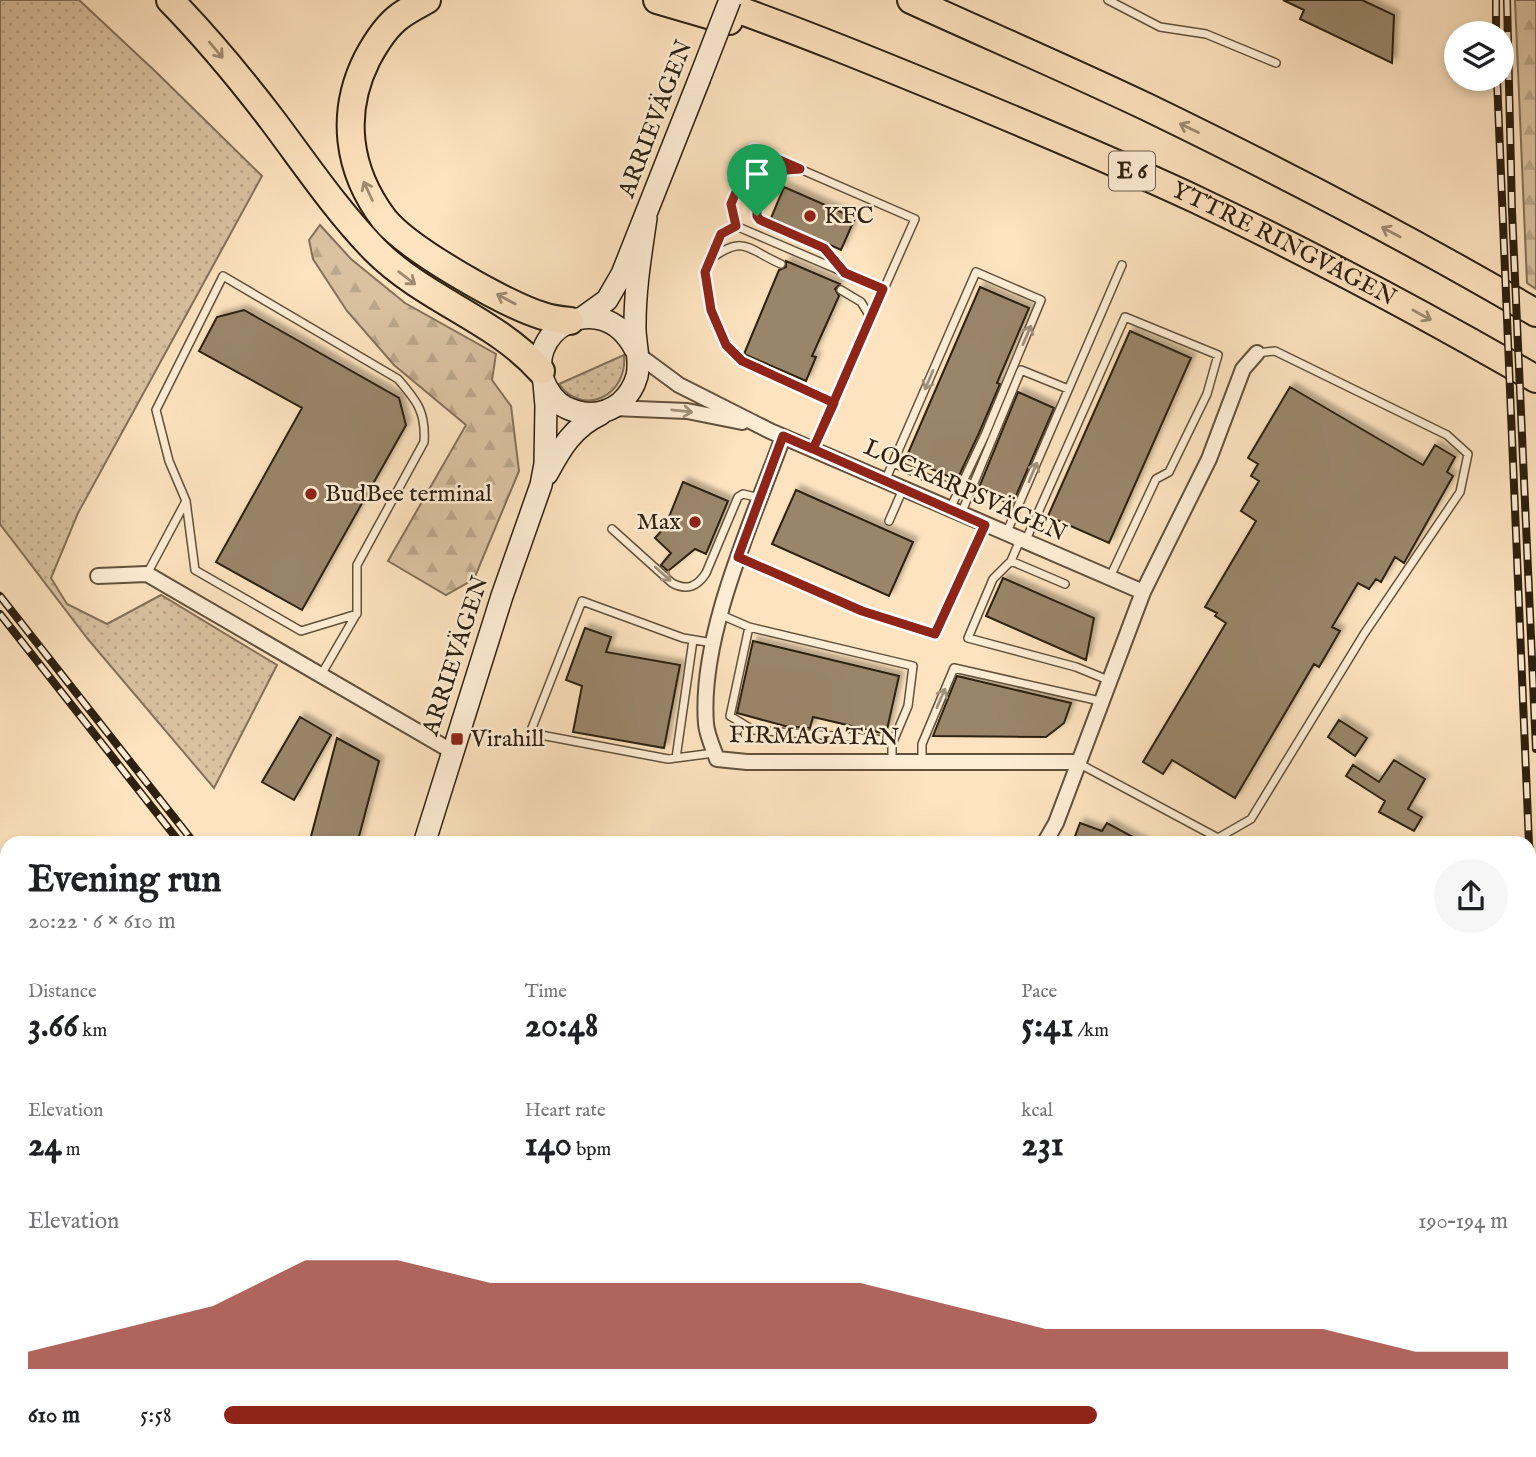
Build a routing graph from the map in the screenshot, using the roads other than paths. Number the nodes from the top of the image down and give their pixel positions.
1 (170, 0) edge
2 (427, 0) edge
3 (657, 0) edge
4 (711, 0) edge
5 (730, 0) edge
6 (911, 0) edge
7 (942, 0) edge
8 (1108, 0) edge
9 (1276, 63) dead end
10 (1146, 107) junction
11 (1099, 156) junction
12 (800, 169) junction
13 (646, 218) junction
14 (736, 226) junction
15 (711, 258) junction
16 (781, 264) dead end
17 (1122, 265) dead end
18 (845, 273) junction
19 (883, 289) junction
20 (841, 290) dead end
21 (1536, 313) edge
22 (871, 317) junction
23 (576, 319) junction
24 (636, 352) junction
25 (1257, 353) joint
26 (543, 377) junction
27 (1536, 379) edge
28 (1068, 389) junction
29 (834, 403) junction
30 (609, 410) junction
31 (777, 433) junction
32 (813, 449) junction
33 (893, 463) junction
34 (885, 481) junction
35 (541, 485) junction
36 (903, 489) junction
37 (958, 491) junction
38 (761, 498) junction
39 (186, 501) junction
40 (955, 512) junction
41 (889, 521) dead end
42 (985, 525) junction
43 (612, 529) dead end
44 (1017, 539) junction
45 (738, 557) junction
46 (1012, 561) junction
47 (147, 574) junction
48 (98, 576) dead end
49 (1110, 578) junction
50 (1065, 584) dead end
51 (1143, 592) junction
52 (357, 613) junction
53 (719, 614) junction
54 (749, 627) junction
55 (693, 640) junction
56 (714, 643) junction
57 (321, 675) junction
58 (1108, 680) junction
59 (1100, 701) junction
60 (892, 744) junction
61 (453, 752) junction
62 (715, 753) junction
63 (676, 758) junction
64 (892, 762) junction
65 (922, 762) junction
66 (1077, 762) junction
67 (427, 836) edge
68 (1049, 836) edge
69 (1214, 836) edge
70 (1221, 836) edge

1 -> 26 highway
23 -> 2 highway
3 - 11 highway
4 - 11 highway, YTTRE RINGVÄGEN / E 6
5 - 13 main road, ARRIEVÄGEN, bridge
6 - 10 highway, E 6
7 - 10 highway
8 - 9 lane
21 -> 10 highway, E 6
11 -> 27 highway, YTTRE RINGVÄGEN / E 6
12 - 14 lane
12 - 18 lane
12 - 19 lane
13 - 23 main road, ARRIEVÄGEN
13 - 24 main road, ARRIEVÄGEN
14 - 15 lane
14 - 18 lane
15 - 16 lane
15 - 29 lane
17 - 28 lane
18 - 19 lane
19 - 22 lane
20 - 22 lane
22 - 29 lane
23 - 24 main road
23 - 26 main road
24 - 30 main road
24 - 31 street, LOCKARPSVÄGEN
25 - 51 street
25 - 70 lane
26 - 30 main road
26 - 35 main road, ARRIEVÄGEN
28 - 40 lane
44 -> 28 lane
29 - 32 lane
30 -> 31 street, LOCKARPSVÄGEN
30 - 35 main road, ARRIEVÄGEN
31 - 32 street, LOCKARPSVÄGEN
31 - 38 street, FIRMAGATAN
32 - 34 street, LOCKARPSVÄGEN
33 - 34 lane
33 - 37 lane
37 -> 33 lane
34 - 36 street, LOCKARPSVÄGEN
35 - 61 main road, ARRIEVÄGEN
36 - 40 street, LOCKARPSVÄGEN
36 - 41 lane
37 - 40 lane
43 -> 38 lane
38 - 45 street, FIRMAGATAN
39 - 47 lane
39 - 52 lane
39 - 52 lane
40 - 42 street, LOCKARPSVÄGEN
42 - 44 street, LOCKARPSVÄGEN
42 - 45 lane
44 - 46 lane
44 - 49 street, LOCKARPSVÄGEN
44 - 49 lane
45 - 53 street, FIRMAGATAN
46 - 50 lane
46 - 58 lane
47 - 48 street
47 - 57 street
49 - 51 street, LOCKARPSVÄGEN
51 - 58 street
52 - 57 lane
53 - 54 lane
53 - 56 street, FIRMAGATAN
54 - 60 lane
54 - 60 lane
55 - 56 lane
55 - 63 lane
55 - 63 lane
56 - 62 street, FIRMAGATAN
57 - 61 street
58 - 59 street
65 -> 59 lane
59 - 66 street
60 - 64 lane
61 - 67 main road, ARRIEVÄGEN
62 - 63 lane
62 - 64 street, FIRMAGATAN
64 - 65 street, FIRMAGATAN
65 - 66 street, FIRMAGATAN
66 - 68 street
66 - 69 lane

